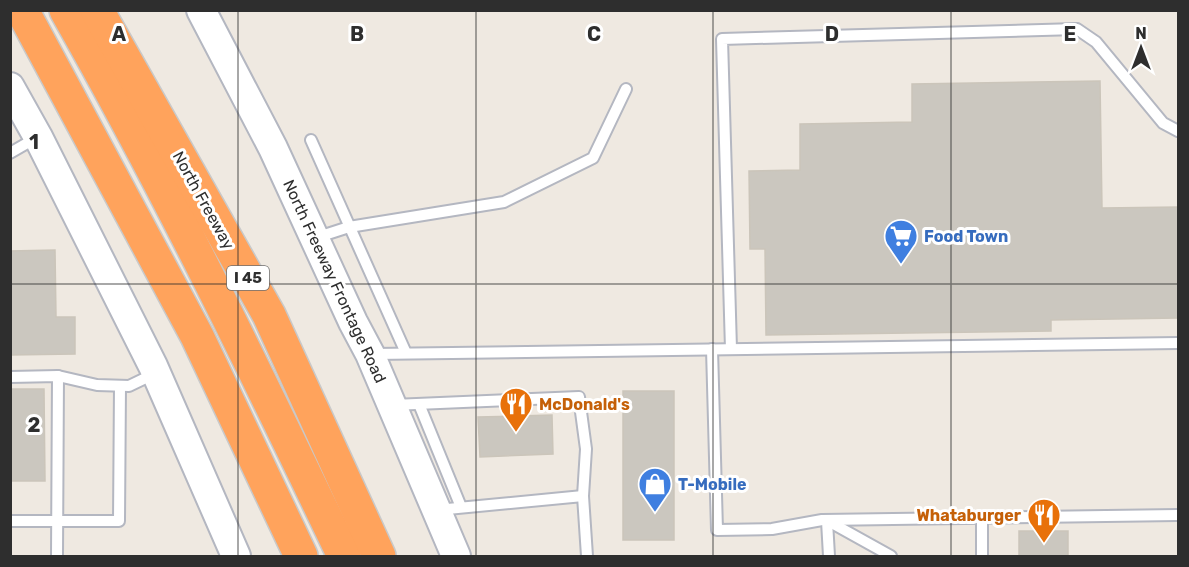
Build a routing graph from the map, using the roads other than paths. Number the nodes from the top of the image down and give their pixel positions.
1 (22, 10) edge
2 (66, 10) edge
3 (97, 10) edge
4 (201, 10) edge
5 (10, 87) edge
6 (626, 89) dead end
7 (1179, 131) edge
8 (38, 137) junction
9 (311, 140) dead end
10 (10, 153) edge
11 (349, 227) junction
12 (314, 238) junction
13 (1179, 343) edge
14 (712, 349) junction
15 (731, 349) junction
16 (406, 353) junction
17 (370, 354) junction
18 (156, 374) junction
19 (58, 376) junction
20 (10, 377) edge
21 (120, 386) junction
22 (406, 404) junction
23 (582, 496) junction
24 (449, 509) junction
25 (1179, 515) edge
26 (982, 518) junction
27 (10, 521) edge
28 (57, 521) junction
29 (827, 521) junction
30 (57, 556) edge
31 (236, 556) edge
32 (301, 556) edge
33 (344, 556) edge
34 (379, 556) edge
35 (456, 556) edge
36 (587, 556) edge
37 (829, 556) edge
38 (891, 556) edge
39 (982, 556) edge

1 - 32 highway
2 - 33 highway, North Freeway / I 45
3 - 34 highway, North Freeway / I 45
4 - 12 main road, North Freeway Frontage Road
5 - 8 main road
6 - 11 lane
7 - 15 lane
8 - 10 lane
8 - 18 main road
9 - 11 lane
11 - 12 lane
11 - 16 lane
12 - 17 main road, North Freeway Frontage Road
13 - 15 lane
14 - 15 lane
14 - 16 lane
14 - 29 lane
16 - 17 lane
17 - 22 main road, North Freeway Frontage Road
18 - 21 lane
18 - 31 main road
19 - 20 lane
19 - 21 lane
19 - 28 lane
21 - 28 lane
22 - 23 lane
22 - 24 main road, North Freeway Frontage Road
23 - 24 lane
23 - 36 lane
24 - 35 main road, North Freeway Frontage Road
25 - 26 lane
26 - 29 lane
26 - 39 lane
27 - 28 lane
28 - 30 lane
29 - 37 lane
29 - 38 lane

